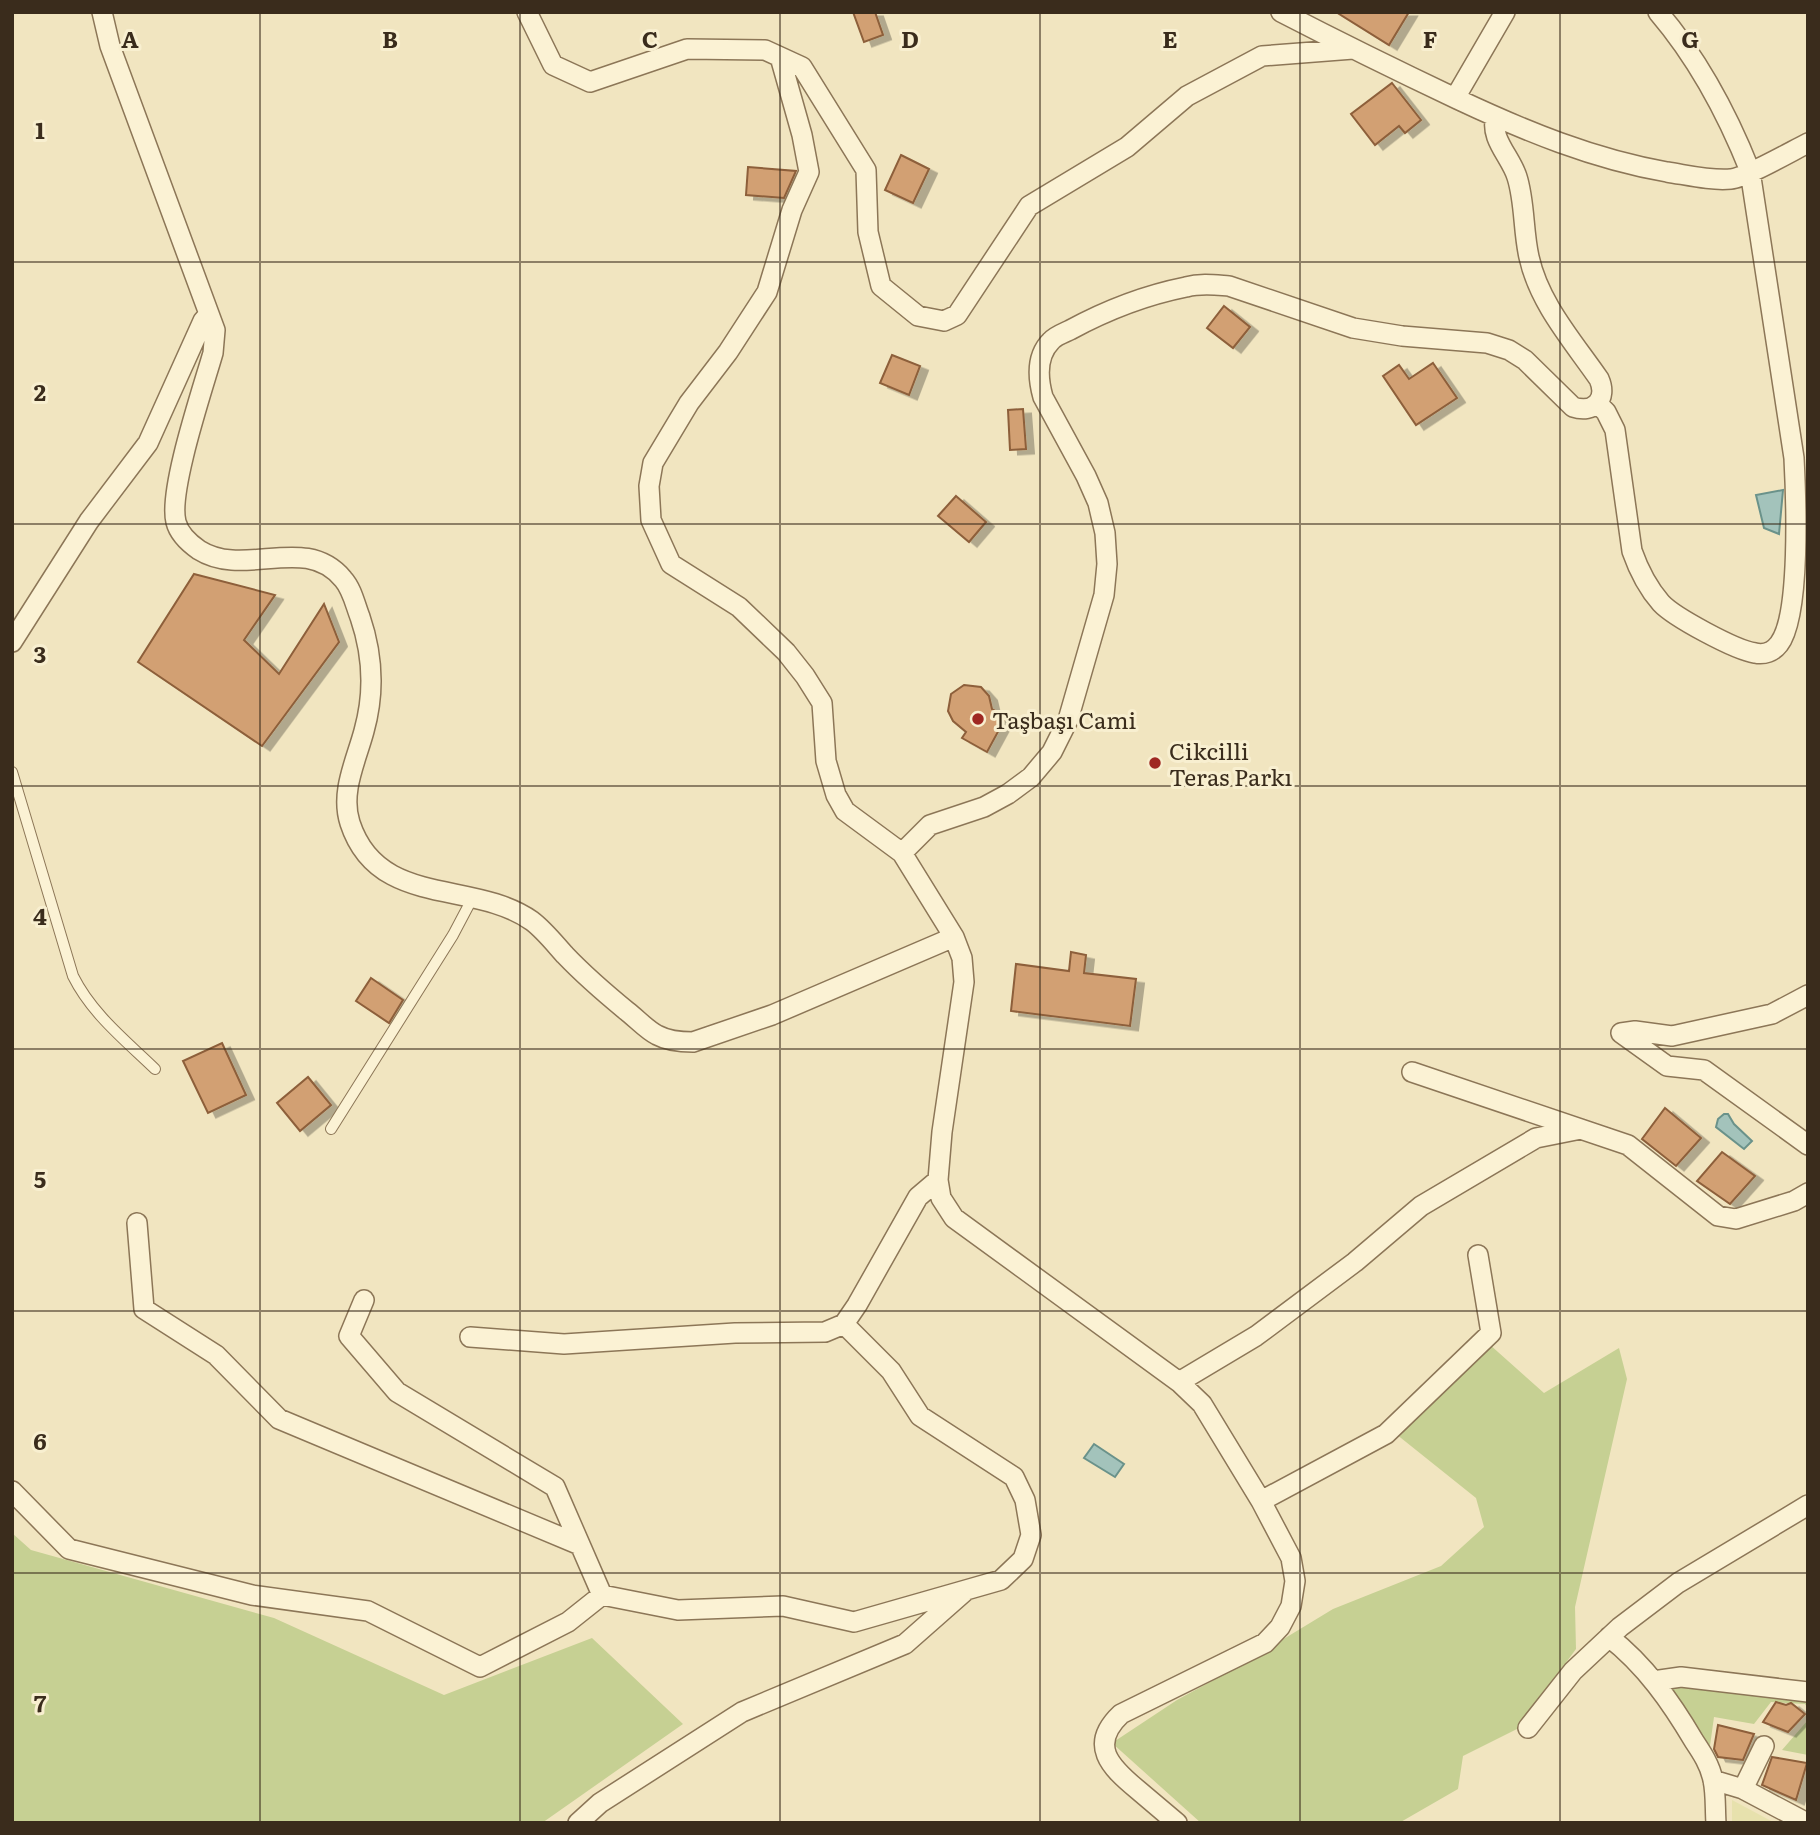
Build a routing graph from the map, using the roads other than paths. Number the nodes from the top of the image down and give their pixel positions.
1 (102, 12) edge
2 (527, 12) edge
3 (1281, 12) edge
4 (1505, 12) edge
5 (1658, 12) edge
6 (1353, 49) junction
7 (780, 57) junction
8 (1455, 98) junction
9 (1496, 117) junction
10 (1808, 143) edge
11 (1749, 171) junction
12 (209, 314) junction
13 (1598, 404) junction
14 (12, 642) edge
15 (12, 772) edge
16 (902, 853) junction
17 (472, 898) junction
18 (954, 937) junction
19 (1808, 995) edge
20 (155, 1069) dead end
21 (1412, 1072) dead end
22 (331, 1129) dead end
23 (1581, 1129) junction
24 (1808, 1145) edge
25 (939, 1180) junction
26 (1808, 1194) edge
27 (137, 1223) dead end
28 (1478, 1255) dead end
29 (364, 1300) dead end
30 (844, 1324) junction
31 (470, 1336) dead end
32 (1179, 1382) junction
33 (12, 1491) edge
34 (1261, 1501) junction
35 (1808, 1505) edge
36 (580, 1545) junction
37 (967, 1589) junction
38 (602, 1595) junction
39 (1609, 1637) junction
40 (1653, 1681) junction
41 (1808, 1692) edge
42 (1528, 1728) dead end
43 (1763, 1746) dead end
44 (1713, 1780) junction
45 (1744, 1789) junction
46 (578, 1823) edge
47 (1177, 1823) edge
48 (1716, 1823) edge
49 (1807, 1823) edge

1 - 12 street
2 - 7 street
3 - 6 street
4 - 8 street
5 - 11 street
6 - 7 street
6 - 8 street
7 - 16 street
8 - 9 street
9 - 11 street
9 - 13 street
10 - 11 street
11 - 13 street
12 - 14 street
12 - 17 street
13 - 16 street
15 - 20 lane
16 - 18 street
17 - 18 street
17 - 22 lane
18 - 25 street
19 - 24 street
21 - 23 street
23 - 26 street
23 - 32 street
25 - 30 street
25 - 32 street
27 - 36 street
28 - 34 street
29 - 36 street
30 - 31 street
30 - 37 street
32 - 34 street
33 - 38 street
34 - 47 street
35 - 39 street
36 - 38 street
37 - 38 street
37 - 46 street
39 - 40 street
39 - 42 street
40 - 41 street
40 - 44 street
43 - 45 street
44 - 45 street
44 - 48 street
45 - 49 street

